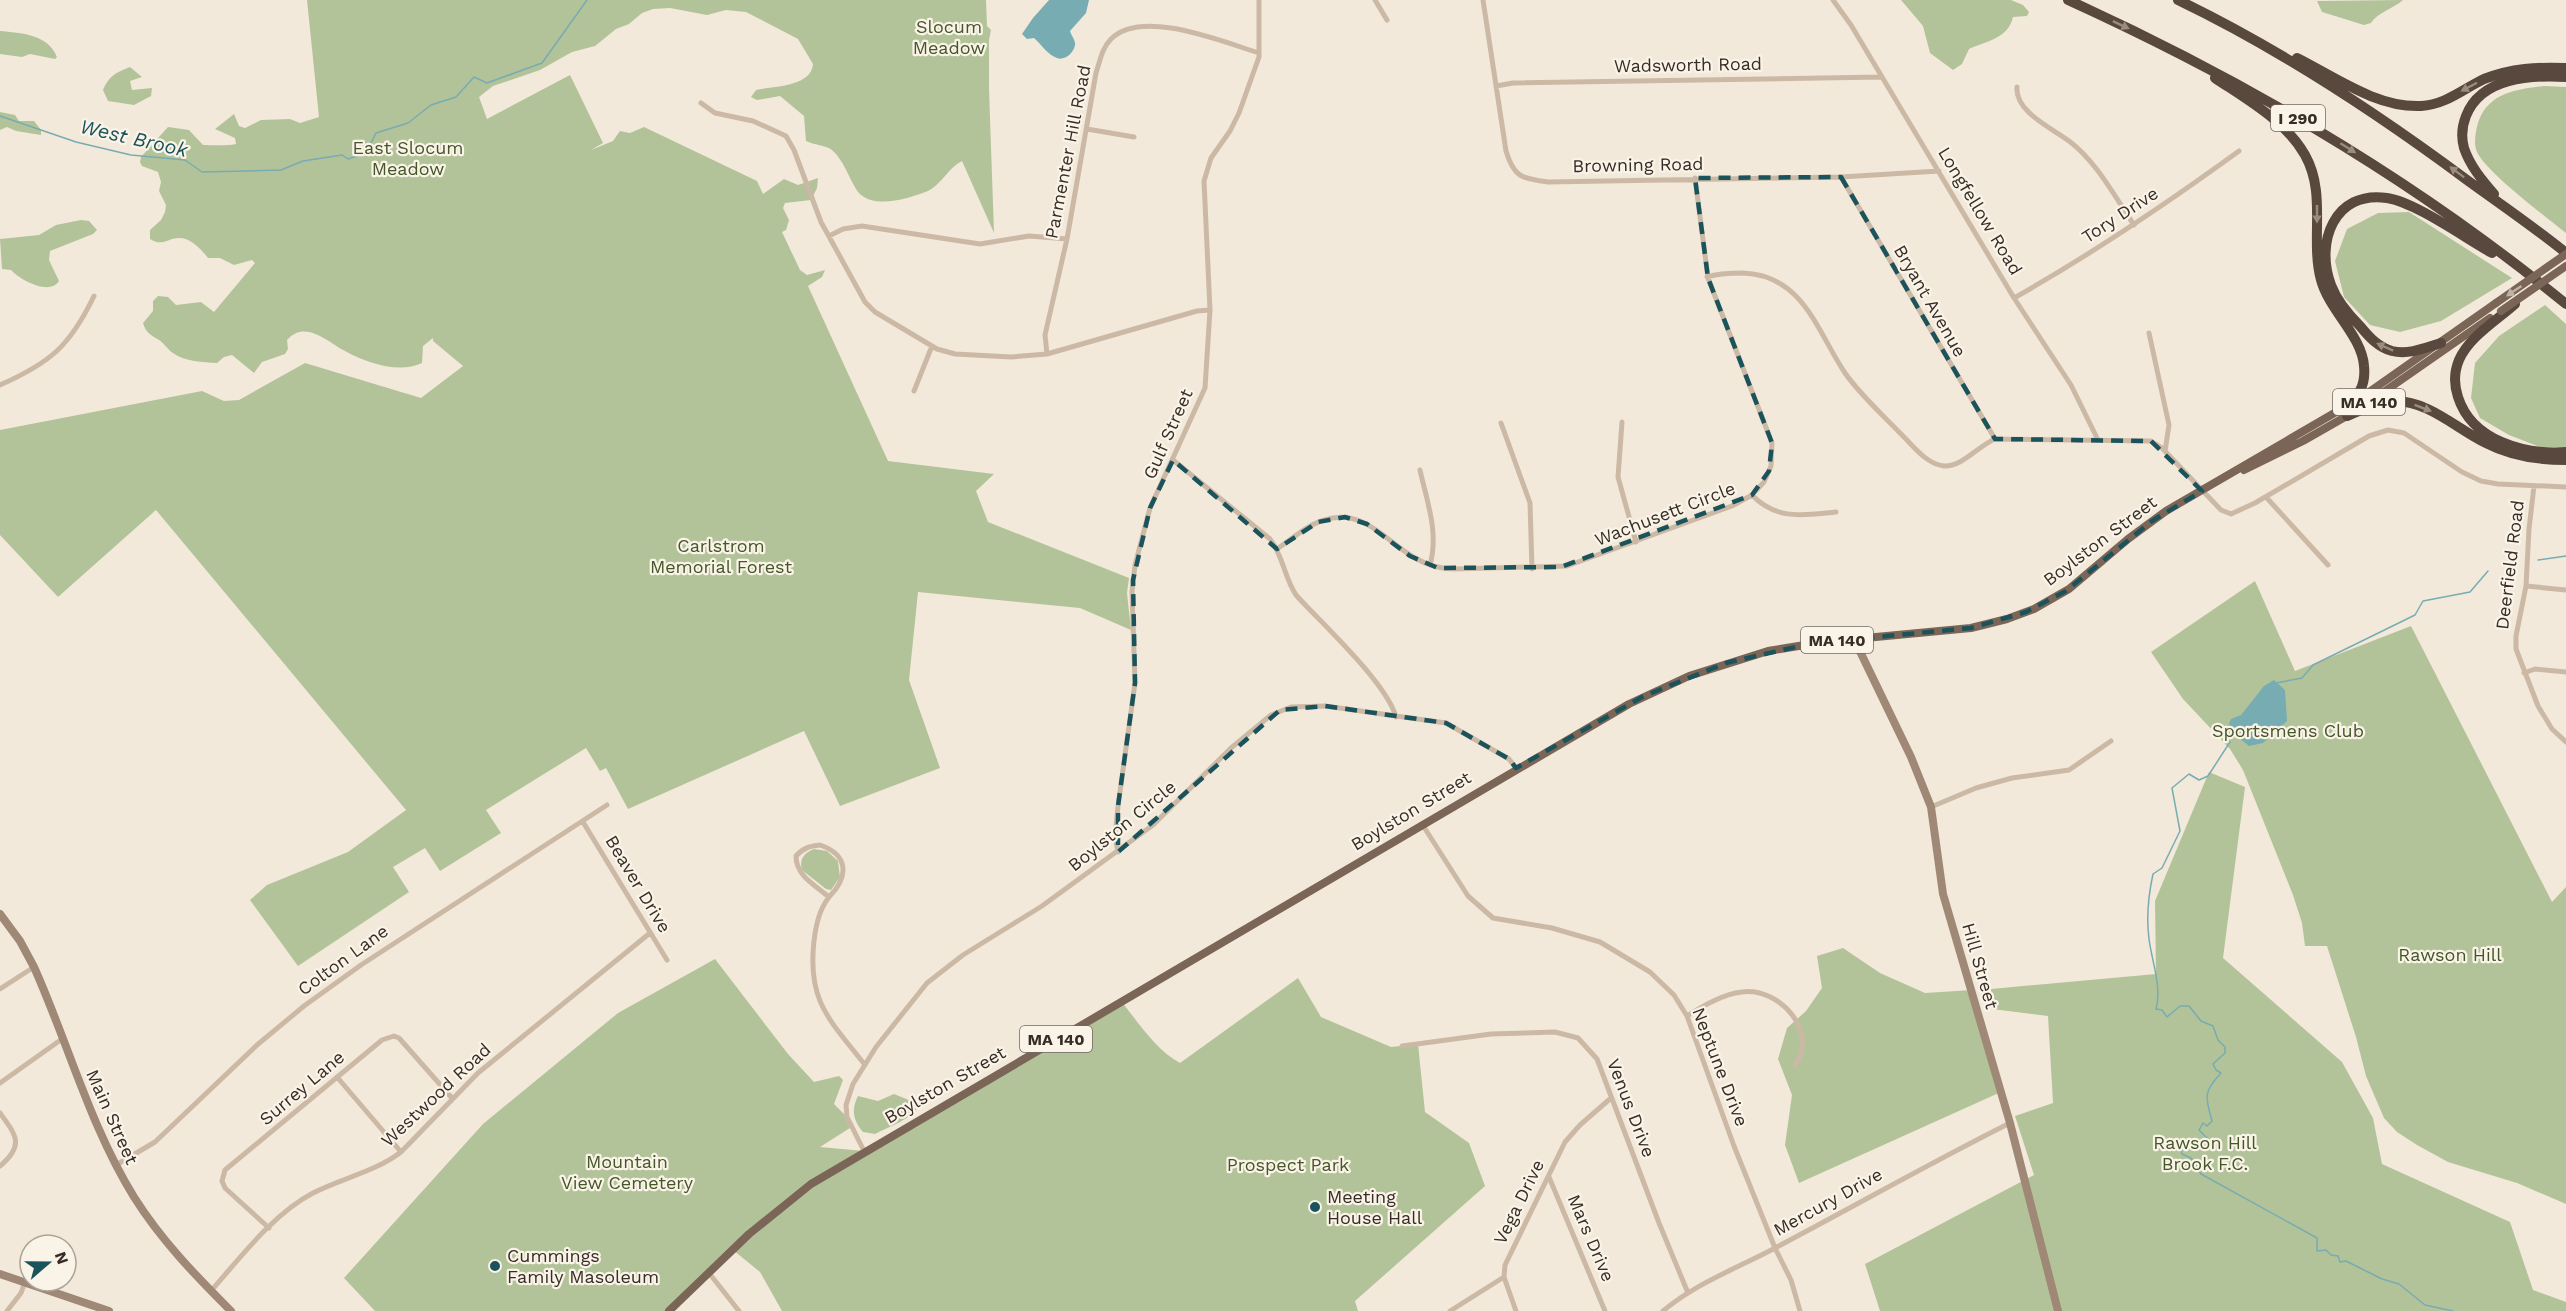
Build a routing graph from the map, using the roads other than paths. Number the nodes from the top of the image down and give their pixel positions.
1 (1259, 0) edge
2 (1375, 0) edge
3 (1483, 0) edge
4 (1833, 0) edge
5 (2068, 0) edge
6 (2178, 0) edge
7 (1387, 20) dead end
8 (2226, 25) junction
9 (2178, 52) junction
10 (1259, 53) junction
11 (2566, 68) edge
12 (1881, 77) junction
13 (2566, 77) edge
14 (1496, 86) junction
15 (2017, 87) dead end
16 (701, 103) dead end
17 (1087, 129) junction
18 (1134, 137) dead end
19 (2239, 151) dead end
20 (1939, 171) junction
21 (1841, 177) junction
22 (1695, 178) junction
23 (2504, 205) junction
24 (2134, 225) junction
25 (829, 236) junction
26 (1068, 239) junction
27 (2566, 254) edge
28 (2566, 266) edge
29 (2525, 271) junction
30 (1707, 277) junction
31 (94, 296) dead end
32 (2523, 296) joint
33 (2014, 298) junction
34 (2566, 306) edge
35 (1210, 310) junction
36 (2500, 310) junction
37 (2149, 333) dead end
38 (2441, 343) junction
39 (932, 346) junction
40 (1047, 354) junction
41 (0, 385) edge
42 (914, 391) dead end
43 (2345, 412) junction
44 (1622, 422) dead end
45 (1500, 423) dead end
46 (1995, 439) junction
47 (2098, 440) junction
48 (2165, 451) junction
49 (2566, 452) edge
50 (1173, 460) junction
51 (2566, 460) edge
52 (1419, 470) dead end
53 (2534, 486) junction
54 (2566, 487) edge
55 (2202, 491) junction
56 (1752, 495) junction
57 (2265, 496) junction
58 (1836, 512) dead end
59 (1636, 542) junction
60 (1277, 549) junction
61 (1430, 565) junction
62 (2328, 565) dead end
63 (1532, 568) junction
64 (2526, 585) junction
65 (2566, 590) edge
66 (1854, 639) junction
67 (2566, 672) edge
68 (2524, 673) junction
69 (1396, 717) junction
70 (2111, 741) dead end
71 (2566, 742) edge
72 (1516, 768) junction
73 (607, 805) dead end
74 (1931, 807) junction
75 (583, 822) junction
76 (1422, 824) junction
77 (1118, 852) junction
78 (829, 897) junction
79 (0, 914) edge
80 (650, 933) junction
81 (667, 960) dead end
82 (34, 968) junction
83 (0, 988) edge
84 (1687, 1016) junction
85 (62, 1039) junction
86 (1402, 1046) dead end
87 (865, 1065) junction
88 (1795, 1065) dead end
89 (337, 1077) junction
90 (0, 1083) edge
91 (452, 1098) junction
92 (1611, 1098) junction
93 (0, 1113) edge
94 (2010, 1123) junction
95 (864, 1151) junction
96 (401, 1152) junction
97 (116, 1165) junction
98 (0, 1166) edge
99 (1549, 1177) junction
100 (268, 1228) junction
101 (1775, 1248) junction
102 (709, 1273) junction
103 (0, 1274) edge
104 (1504, 1277) junction
105 (18, 1280) edge
106 (211, 1291) junction
107 (18, 1293) edge
108 (57, 1293) edge
109 (1688, 1293) junction
110 (7, 1311) edge
111 (109, 1311) edge
112 (231, 1311) edge
113 (669, 1311) edge
114 (739, 1311) edge
115 (1450, 1311) edge
116 (1516, 1311) edge
117 (1605, 1311) edge
118 (1663, 1311) edge
119 (1800, 1311) edge
120 (2058, 1311) edge

1 - 10 street, Gulf Street
2 - 7 street
3 - 14 street, Browning Road
4 - 12 street, Longfellow Road
5 -> 9 highway, I 290
6 - 8 highway, I 290
11 -> 8 highway
23 -> 8 highway, I 290
9 -> 29 highway, I 290
9 -> 43 highway
10 - 17 street, Parmenter Hill Road
10 - 35 street, Gulf Street
12 - 14 street, Wadsworth Road
12 - 20 street, Longfellow Road
13 - 23 highway
14 - 22 street, Browning Road
15 - 24 street
16 - 25 street
17 - 18 street
17 - 26 street, Parmenter Hill Road
19 - 24 street, Tory Drive
20 - 21 street, Browning Road
20 - 33 street, Longfellow Road
21 - 22 street, Browning Road
21 - 46 street, Bryant Avenue
22 - 30 street, Wachusett Circle
23 - 27 highway, I 290
24 - 33 street, Tory Drive
25 - 26 street
25 - 39 street
26 - 40 street, Parmenter Hill Road
27 -> 36 main road, Boylston Street / MA 140, bridge
28 - 32 main road, bridge
29 - 34 highway, I 290
38 -> 29 highway
30 - 46 street
30 - 56 street, Wachusett Circle
31 - 41 street
32 - 36 highway, bridge
33 - 47 street, Longfellow Road
35 - 40 street
35 - 50 street, Gulf Street
36 - 38 main road, Boylston Street / MA 140
36 - 43 main road, Boylston Street / MA 140
36 - 49 highway
37 - 48 street
38 - 43 main road, Boylston Street / MA 140
39 - 40 street
39 - 42 street
43 -> 51 highway
43 - 55 main road, Boylston Street / MA 140
44 - 59 street
45 - 63 street
46 - 47 street
47 - 48 street
48 - 55 street
50 - 60 street
50 - 77 street, Gulf Street
52 - 61 street
53 - 54 street
53 - 57 street
53 - 64 street, Deerfield Road
55 - 57 street
55 - 66 main road, Boylston Street / MA 140
56 - 58 street
56 - 59 street, Wachusett Circle
57 - 62 street
59 - 63 street, Wachusett Circle
60 - 61 street, Wachusett Circle
60 - 69 street
61 - 63 street, Wachusett Circle
64 - 65 street
64 - 68 street, Deerfield Road
66 - 72 main road, Boylston Street / MA 140
66 - 74 street, Hill Street
67 - 68 street
68 - 71 street, Deerfield Road
69 - 72 street, Boylston Circle
69 - 77 street, Boylston Circle
70 - 74 street
72 - 76 main road, Boylston Street / MA 140
73 - 75 street, Colton Lane
74 - 94 street, Hill Street
75 - 80 street, Beaver Drive
75 - 97 street, Colton Lane
76 - 84 street, Neptune Drive
76 - 95 main road, Boylston Street / MA 140
77 - 87 street, Boylston Circle
78 - 78 street
78 - 87 street
79 - 82 street, Main Street
80 - 81 street, Beaver Drive
80 - 91 street, Westwood Road
82 - 83 street
82 - 85 street, Main Street
84 - 88 street
84 - 101 street, Neptune Drive
85 - 90 street
85 - 97 street, Main Street
86 - 92 street, Venus Drive
87 - 95 street, Boylston Circle
89 - 91 street, Surrey Lane
89 - 96 street
89 - 100 street, Surrey Lane
91 - 96 street, Westwood Road
92 - 99 street, Vega Drive
92 - 109 street, Venus Drive
93 - 98 street
94 - 101 street, Mercury Drive
94 - 120 street, Hill Street
95 - 102 main road, Boylston Street / MA 140
96 - 100 street, Westwood Road
97 - 106 street, Main Street
99 - 104 street, Vega Drive
99 - 117 street, Mars Drive
100 - 106 street, Westwood Road
101 - 109 street, Mercury Drive
101 - 119 street, Neptune Drive
102 - 113 main road, Boylston Street / MA 140
102 - 114 street
103 - 105 street
104 - 115 street
104 - 116 street
106 - 112 street, Main Street
107 - 110 street
108 - 111 street
109 - 118 street, Mercury Drive

